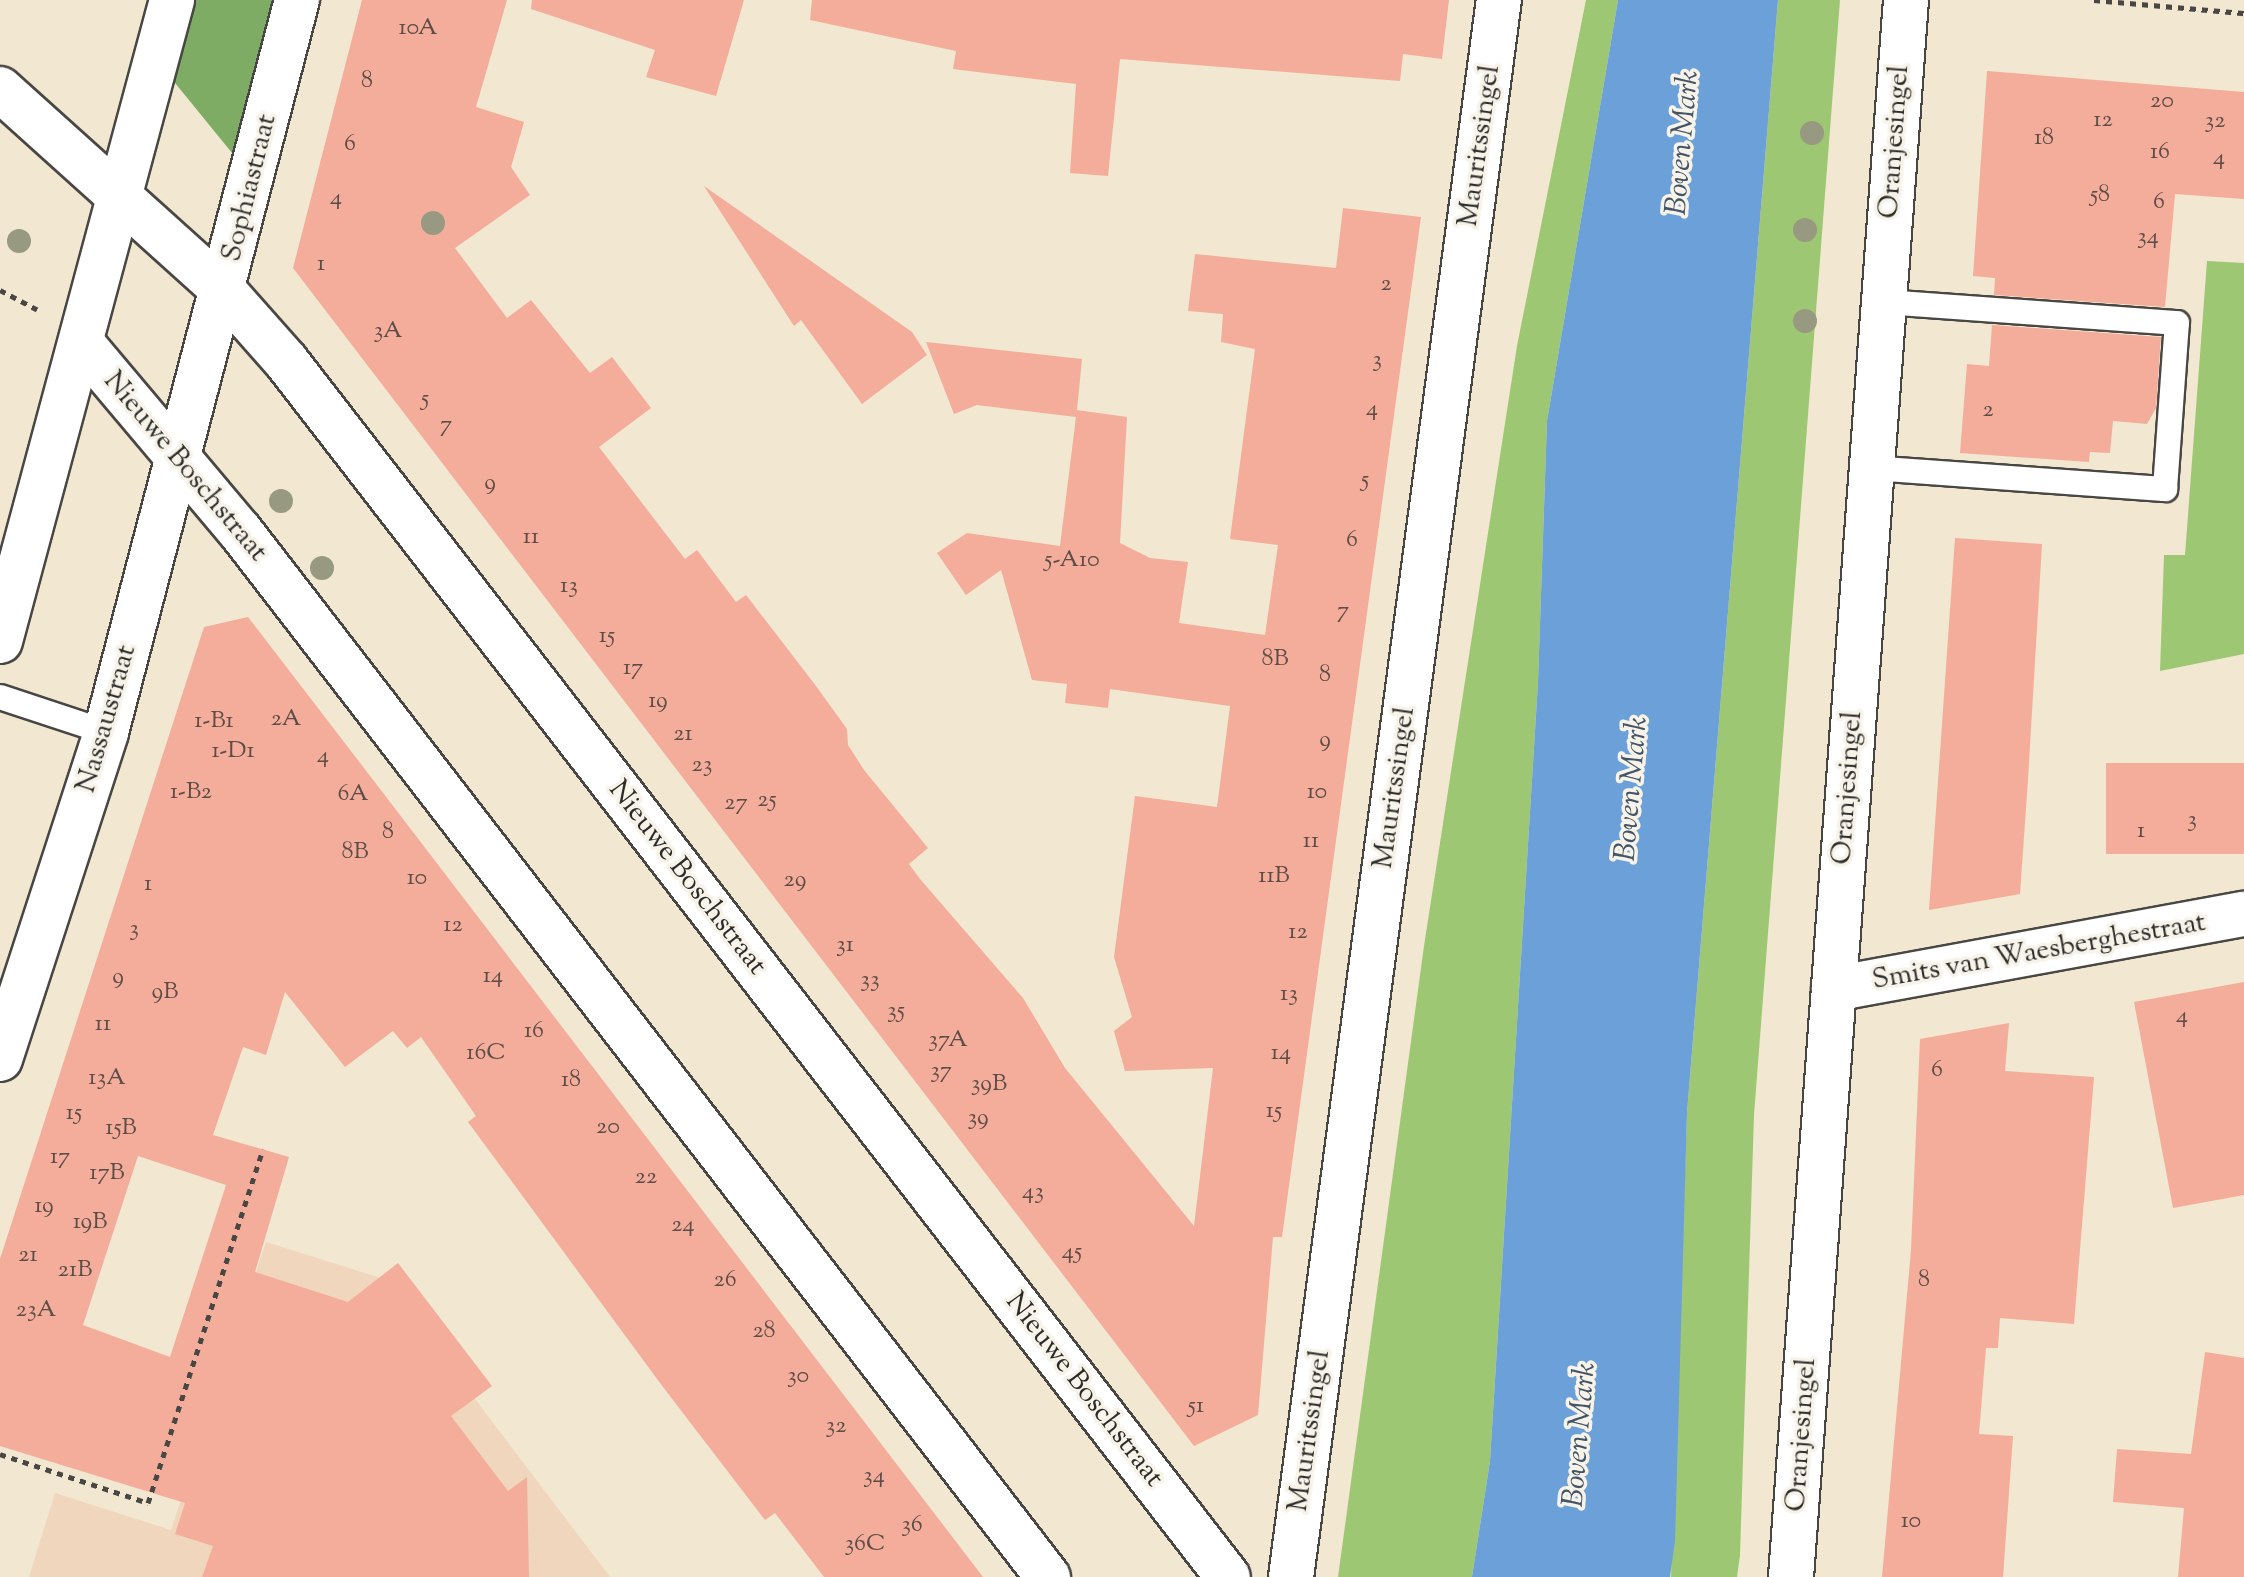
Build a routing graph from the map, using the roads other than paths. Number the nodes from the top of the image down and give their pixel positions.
1 (172, 0) edge
2 (297, 0) edge
3 (1499, 0) edge
4 (1906, 0) edge
5 (0, 89) edge
6 (123, 199) junction
7 (224, 291) junction
8 (1883, 302) junction
9 (84, 346) junction
10 (201, 375) joint
11 (179, 459) junction
12 (1871, 468) junction
13 (0, 641) edge
14 (0, 697) edge
15 (106, 732) junction
16 (2244, 914) edge
17 (1834, 989) junction
18 (0, 1059) edge
19 (1048, 1577) edge
20 (1228, 1577) edge
21 (1291, 1577) edge
22 (1791, 1577) edge

1 - 6 street
2 - 7 street, Sophiastraat
3 - 21 street, Mauritssingel
4 - 8 street, Oranjesingel
5 - 6 street, Nieuwe Boschstraat
6 - 7 street, Nieuwe Boschstraat
6 - 9 street
7 - 10 street, Sophiastraat
7 - 20 street, Nieuwe Boschstraat
8 - 12 street, Oranjesingel
8 - 12 lane
9 - 11 street, Nieuwe Boschstraat
9 - 13 street
10 - 11 street, Nassaustraat
11 - 15 street, Nassaustraat
11 - 19 street, Nieuwe Boschstraat
12 - 17 street, Oranjesingel
14 - 15 lane
15 - 18 street, Nassaustraat
16 - 17 street, Smits van Waesberghestraat
17 - 22 street, Oranjesingel

